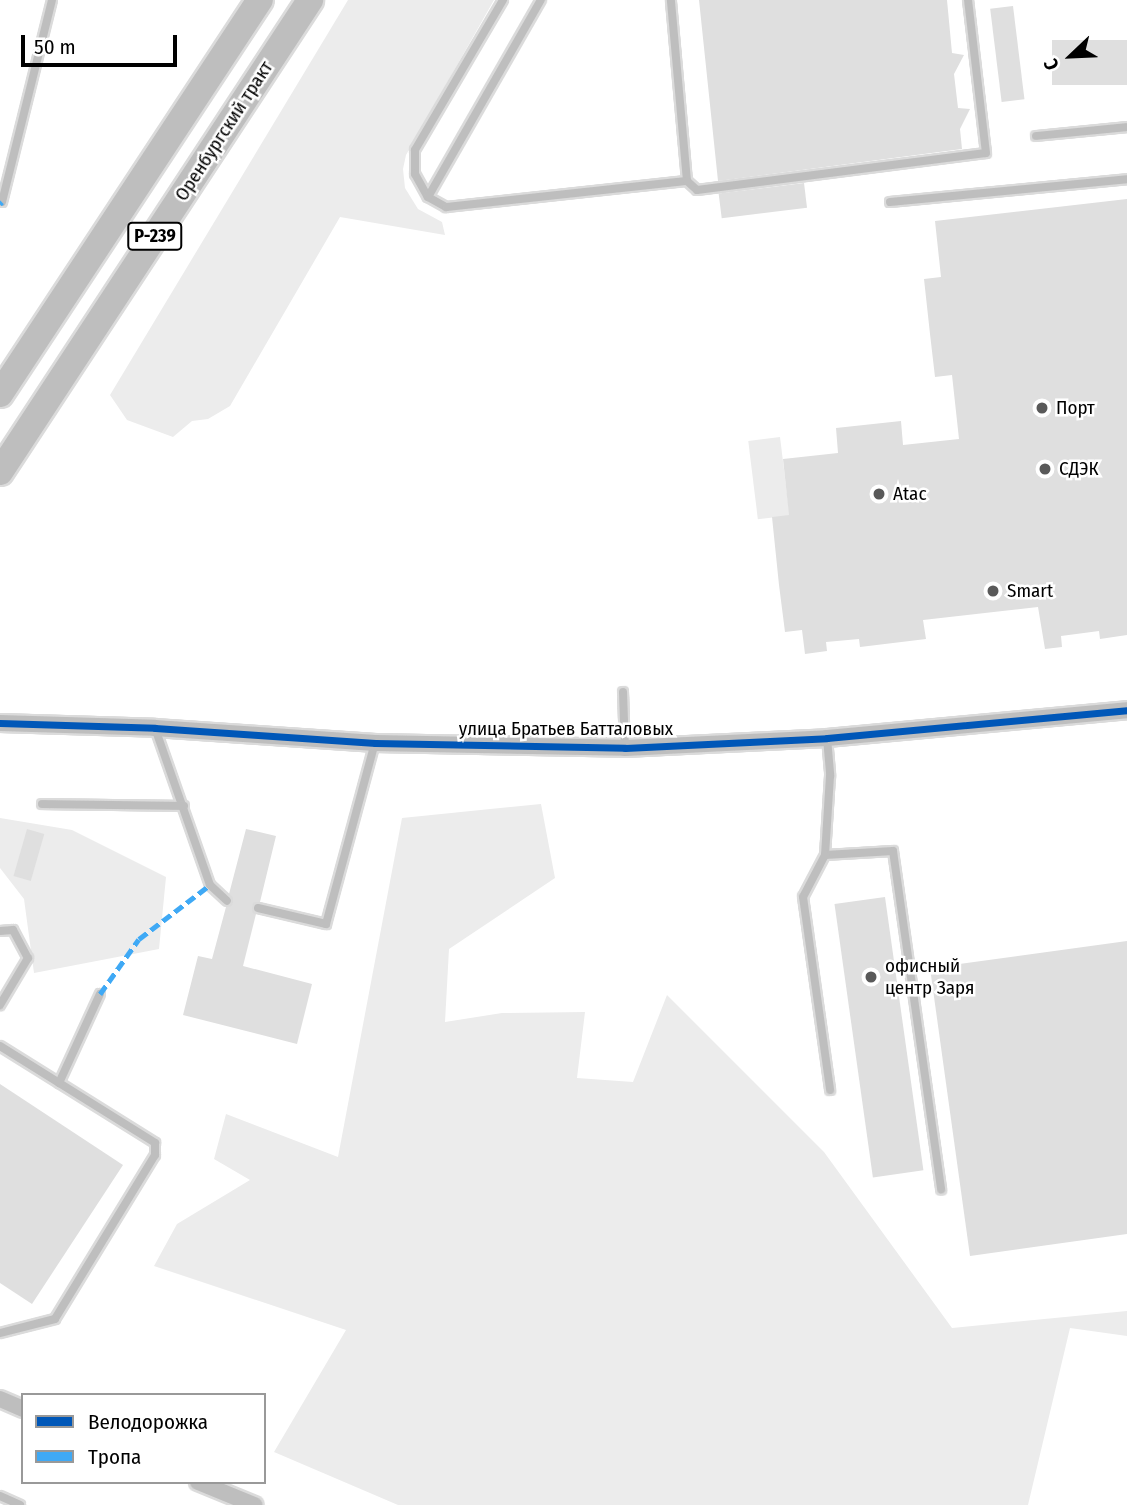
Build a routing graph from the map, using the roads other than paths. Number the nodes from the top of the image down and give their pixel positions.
1 (51, 0) edge
2 (260, 0) edge
3 (310, 0) edge
4 (503, 0) edge
5 (541, 0) edge
6 (671, 0) edge
7 (968, 0) edge
8 (1127, 127) edge
9 (1036, 136) dead end
10 (1127, 179) edge
11 (687, 181) junction
12 (428, 197) junction
13 (2, 202) dead end
14 (890, 202) dead end
15 (0, 394) edge
16 (0, 472) edge
17 (623, 692) dead end
18 (1127, 710) edge
19 (2, 723) edge
20 (155, 728) junction
21 (827, 738) junction
22 (375, 743) junction
23 (625, 748) junction
24 (42, 804) dead end
25 (184, 806) junction
26 (825, 855) junction
27 (227, 901) dead end
28 (258, 908) dead end
29 (0, 931) edge
30 (100, 994) dead end
31 (0, 1005) edge
32 (0, 1046) edge
33 (60, 1083) junction
34 (830, 1090) dead end
35 (942, 1190) dead end
36 (0, 1333) edge
37 (0, 1399) edge
38 (21, 1408) edge
39 (203, 1484) edge
40 (0, 1496) edge
41 (20, 1505) edge
42 (254, 1505) edge

1 - 13 lane
2 - 15 main road, Р-239
3 - 16 main road, Оренбургский тракт / Р-239
4 - 12 lane
5 - 12 lane
6 - 11 lane
7 - 11 lane
8 - 9 lane
10 - 14 lane
11 - 12 lane
17 - 23 lane
18 - 21 street, улица Братьев Батталовых
19 - 20 street, улица Братьев Батталовых
20 - 22 street, улица Братьев Батталовых
20 - 25 lane
21 - 23 street, улица Братьев Батталовых
21 - 26 lane
22 - 23 street, улица Братьев Батталовых
22 - 28 lane
24 - 25 lane
25 - 27 lane
26 - 34 lane
26 - 35 lane
29 - 31 lane
30 - 33 lane
32 - 33 lane
33 - 36 lane
37 - 38 street
39 - 42 street
40 - 41 lane

